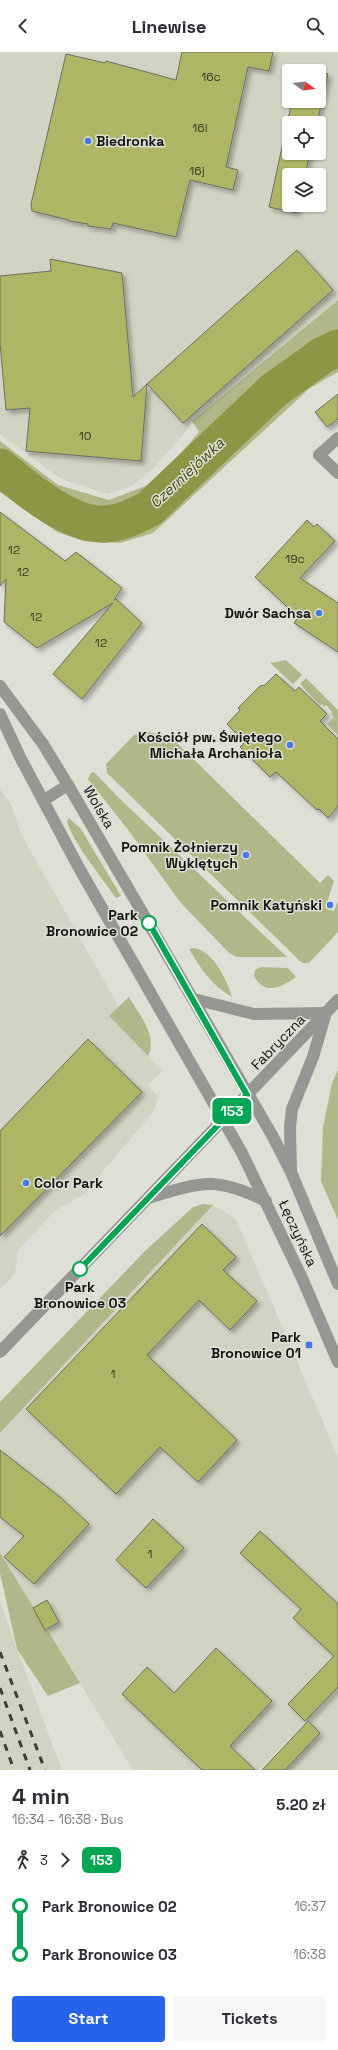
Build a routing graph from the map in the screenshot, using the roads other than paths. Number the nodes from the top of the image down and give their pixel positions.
1 (338, 438) edge
2 (338, 473) edge
3 (0, 686) edge
4 (0, 714) edge
5 (68, 785) junction
6 (44, 800) junction
7 (194, 999) junction
8 (338, 1000) edge
9 (326, 1013) junction
10 (247, 1095) junction
11 (222, 1121) junction
12 (291, 1172) junction
13 (150, 1197) junction
14 (266, 1201) junction
15 (338, 1284) edge
16 (0, 1352) edge
17 (338, 1362) edge

1 - 2 street
3 - 5 street, Wolska
4 - 6 street
5 - 6 street
5 - 7 street, Wolska
6 - 11 street
7 - 9 street
7 - 10 street, Wolska
8 - 9 street, Fabryczna
9 - 10 street, Fabryczna
9 - 12 street
10 - 11 street, Fabryczna
10 - 12 street, Łęczyńska
11 - 13 street, Fabryczna
11 - 14 street, Łęczyńska
12 - 15 street, Łęczyńska
13 - 14 street
13 - 16 street, Fabryczna
14 - 17 street, Łęczyńska

